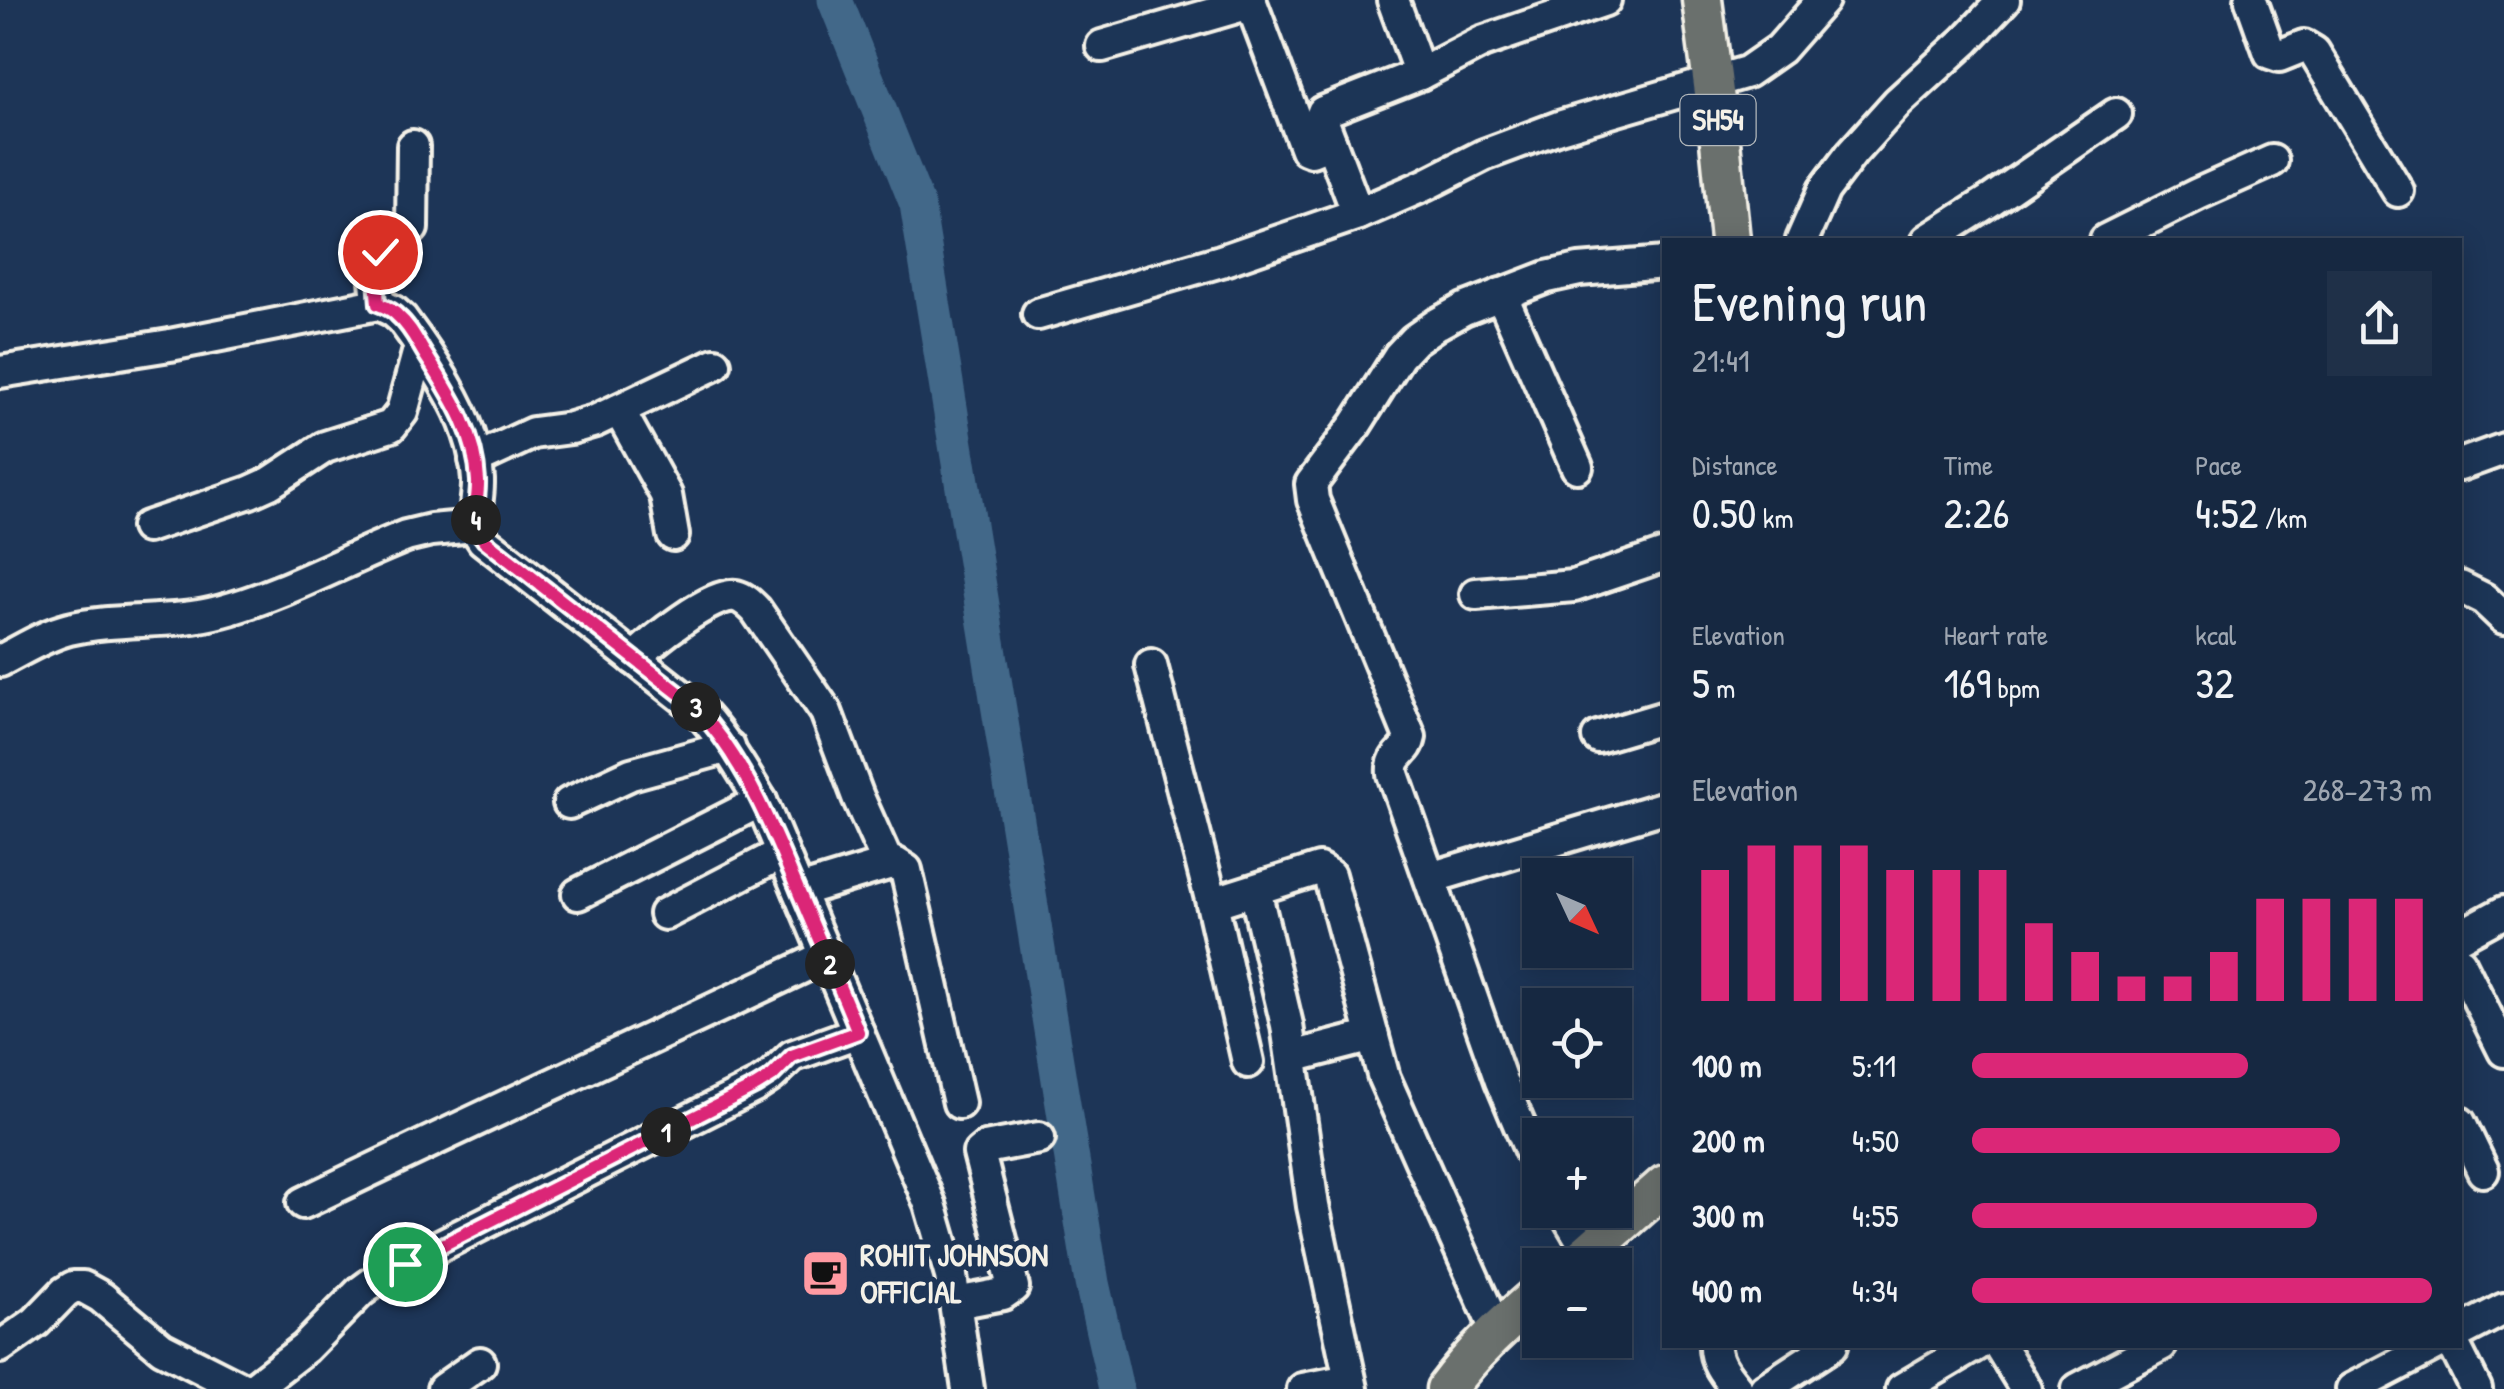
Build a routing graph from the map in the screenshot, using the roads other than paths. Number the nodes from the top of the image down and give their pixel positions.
1 (1393, 0) edge
2 (1605, 0) edge
3 (1702, 0) edge
4 (1824, 0) edge
5 (2004, 0) edge
6 (2252, 0) edge
7 (1250, 1) edge
8 (1102, 46) dead end
9 (1420, 74) junction
10 (1713, 82) junction
11 (2116, 114) dead end
12 (1331, 143) junction
13 (413, 146) dead end
14 (2272, 161) dead end
15 (2398, 191) dead end
16 (1358, 214) junction
17 (1730, 238) edge
18 (1803, 238) edge
19 (1931, 238) edge
20 (2110, 238) edge
21 (1662, 263) edge
22 (1502, 294) junction
23 (378, 304) junction
24 (1038, 314) dead end
25 (420, 346) junction
26 (714, 364) dead end
27 (0, 372) edge
28 (618, 410) junction
29 (2504, 449) edge
30 (475, 460) junction
31 (2462, 465) edge
32 (1577, 467) dead end
33 (147, 526) dead end
34 (476, 526) junction
35 (673, 535) dead end
36 (1662, 556) edge
37 (2462, 588) edge
38 (1476, 594) dead end
39 (2504, 618) edge
40 (634, 659) junction
41 (0, 662) edge
42 (1151, 665) dead end
43 (1662, 718) edge
44 (1598, 737) dead end
45 (729, 747) junction
46 (761, 802) junction
47 (569, 803) dead end
48 (1662, 809) edge
49 (782, 853) junction
50 (888, 864) junction
51 (1430, 878) junction
52 (1254, 890) junction
53 (799, 891) junction
54 (578, 894) dead end
55 (1212, 904) junction
56 (2504, 912) edge
57 (665, 914) dead end
58 (2462, 935) edge
59 (826, 956) junction
60 (2462, 967) edge
61 (858, 1032) junction
62 (1373, 1036) junction
63 (2504, 1050) edge
64 (1292, 1057) junction
65 (1248, 1062) dead end
66 (959, 1103) dead end
67 (2462, 1127) edge
68 (1522, 1130) edge
69 (1039, 1138) dead end
70 (2483, 1171) dead end
71 (1662, 1188) edge
72 (303, 1203) dead end
73 (1593, 1248) edge
74 (956, 1302) junction
75 (1522, 1308) edge
76 (2504, 1309) edge
77 (1496, 1330) junction
78 (2462, 1331) edge
79 (0, 1348) edge
80 (1714, 1348) edge
81 (1827, 1348) edge
82 (1996, 1348) edge
83 (1999, 1348) edge
84 (2155, 1348) edge
85 (2430, 1348) edge
86 (2456, 1348) edge
87 (480, 1363) dead end
88 (201, 1379) edge
89 (1351, 1384) edge
90 (243, 1389) edge
91 (252, 1389) edge
92 (443, 1389) edge
93 (968, 1389) edge
94 (1302, 1389) edge
95 (1446, 1389) edge
96 (1737, 1389) edge
97 (1765, 1389) edge
98 (1902, 1389) edge
99 (2026, 1389) edge
100 (2078, 1389) edge
101 (2352, 1389) edge
102 (2476, 1389) edge

1 - 9 street
2 - 9 street
3 - 10 main road, SH54
4 - 10 street
5 - 18 street
6 - 15 street
7 - 8 street
7 - 12 street
9 - 12 street
10 - 16 street
10 - 17 main road, SH54
11 - 19 street
12 - 16 street
13 - 23 street
14 - 20 street
16 - 24 street
21 - 22 street
22 - 32 street
22 - 51 street
23 - 25 street
23 - 27 street
25 - 30 street
25 - 33 street
26 - 28 street
28 - 30 street
28 - 35 street
29 - 31 street
30 - 34 street
34 - 40 street
34 - 41 street
36 - 38 street
37 - 39 street
40 - 45 street
40 - 50 street
42 - 55 street
43 - 44 street
45 - 46 street
45 - 47 street
46 - 49 street
46 - 54 street
48 - 51 street
49 - 53 street
49 - 57 street
50 - 53 street
50 - 66 street
51 - 68 street
52 - 55 street
52 - 62 street
52 - 64 street
53 - 59 street
55 - 65 street
56 - 58 street
59 - 61 street
59 - 72 street
60 - 63 street
61 - 74 street
61 - 91 street
62 - 64 street
62 - 77 street
64 - 89 street
67 - 70 street
69 - 74 street
71 - 73 main road
74 - 93 street
75 - 77 main road
76 - 78 street
77 - 95 main road
79 - 88 street
80 - 96 street
81 - 97 street
82 - 98 street
83 - 99 street
84 - 100 street
85 - 101 street
86 - 102 street
87 - 92 street
88 - 90 street
89 - 94 street

